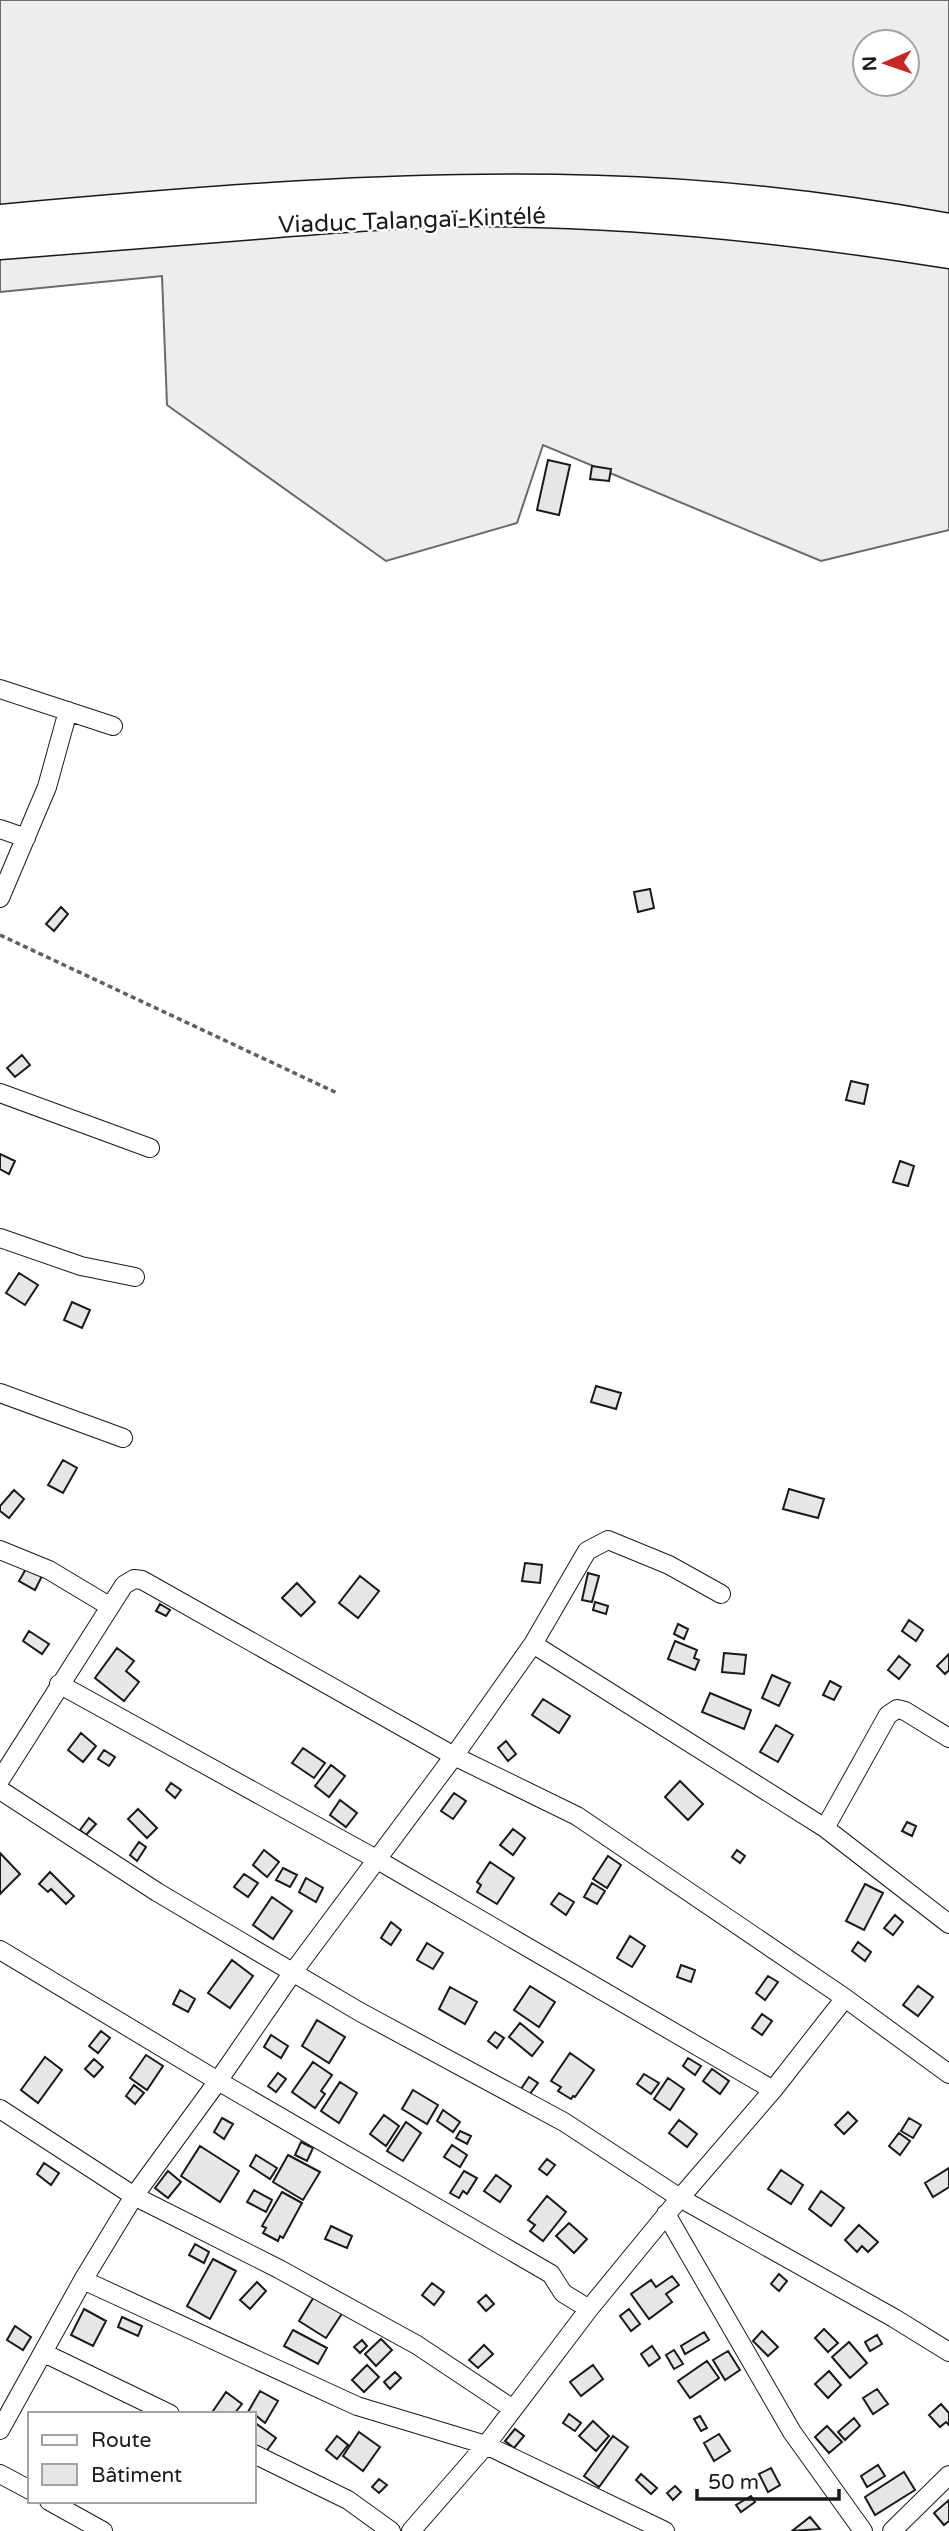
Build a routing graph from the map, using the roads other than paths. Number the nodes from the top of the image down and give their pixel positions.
1 (0, 219) edge
2 (949, 228) edge
3 (0, 245) edge
4 (949, 254) edge
5 (0, 688) edge
6 (68, 711) junction
7 (113, 726) dead end
8 (0, 829) edge
9 (26, 838) junction
10 (0, 898) edge
11 (0, 1093) edge
12 (150, 1148) dead end
13 (0, 1238) edge
14 (135, 1277) dead end
15 (0, 1393) edge
16 (123, 1438) dead end
17 (0, 1550) edge
18 (721, 1594) dead end
19 (109, 1606) junction
20 (533, 1644) junction
21 (59, 1684) junction
22 (949, 1738) edge
23 (454, 1756) junction
24 (0, 1780) edge
25 (0, 1790) edge
26 (825, 1828) junction
27 (376, 1859) junction
28 (949, 1924) edge
29 (0, 1951) edge
30 (293, 1972) junction
31 (845, 1998) junction
32 (949, 2074) edge
33 (218, 2081) junction
34 (773, 2090) junction
35 (0, 2109) edge
36 (134, 2196) junction
37 (680, 2198) junction
38 (666, 2214) junction
39 (83, 2280) junction
40 (589, 2309) junction
41 (949, 2352) edge
42 (44, 2353) junction
43 (513, 2409) junction
44 (166, 2412) edge
45 (0, 2430) edge
46 (486, 2445) junction
47 (256, 2455) edge
48 (0, 2474) edge
49 (949, 2475) edge
50 (28, 2489) edge
51 (53, 2503) edge
52 (103, 2531) edge
53 (391, 2531) edge
54 (411, 2531) edge
55 (665, 2531) edge
56 (863, 2531) edge
57 (892, 2531) edge

1 - 2 highway, Viaduc Talangaï-Kintélé
3 - 4 highway, Viaduc Talangaï-Kintélé
5 - 6 street
6 - 7 street
6 - 9 street
8 - 9 street
9 - 10 street
11 - 12 street
13 - 14 street
15 - 16 street
17 - 19 street
18 - 20 street
19 - 21 street
19 - 23 street
20 - 23 street
20 - 26 street
21 - 24 street
21 - 27 street
22 - 26 street
23 - 27 street
23 - 31 street
25 - 30 street
26 - 28 street
27 - 30 street
27 - 34 street
29 - 33 street
30 - 33 street
30 - 37 street
31 - 32 street
31 - 34 street
33 - 36 street
33 - 40 street
34 - 37 street
35 - 36 street
36 - 39 street
36 - 43 street
37 - 38 street
37 - 41 street
38 - 40 street
38 - 56 street
39 - 42 street
39 - 46 street
40 - 43 street
42 - 44 street
42 - 45 street
43 - 46 street
46 - 54 street
46 - 55 street
47 - 53 street
48 - 50 street
49 - 57 street
51 - 52 street

